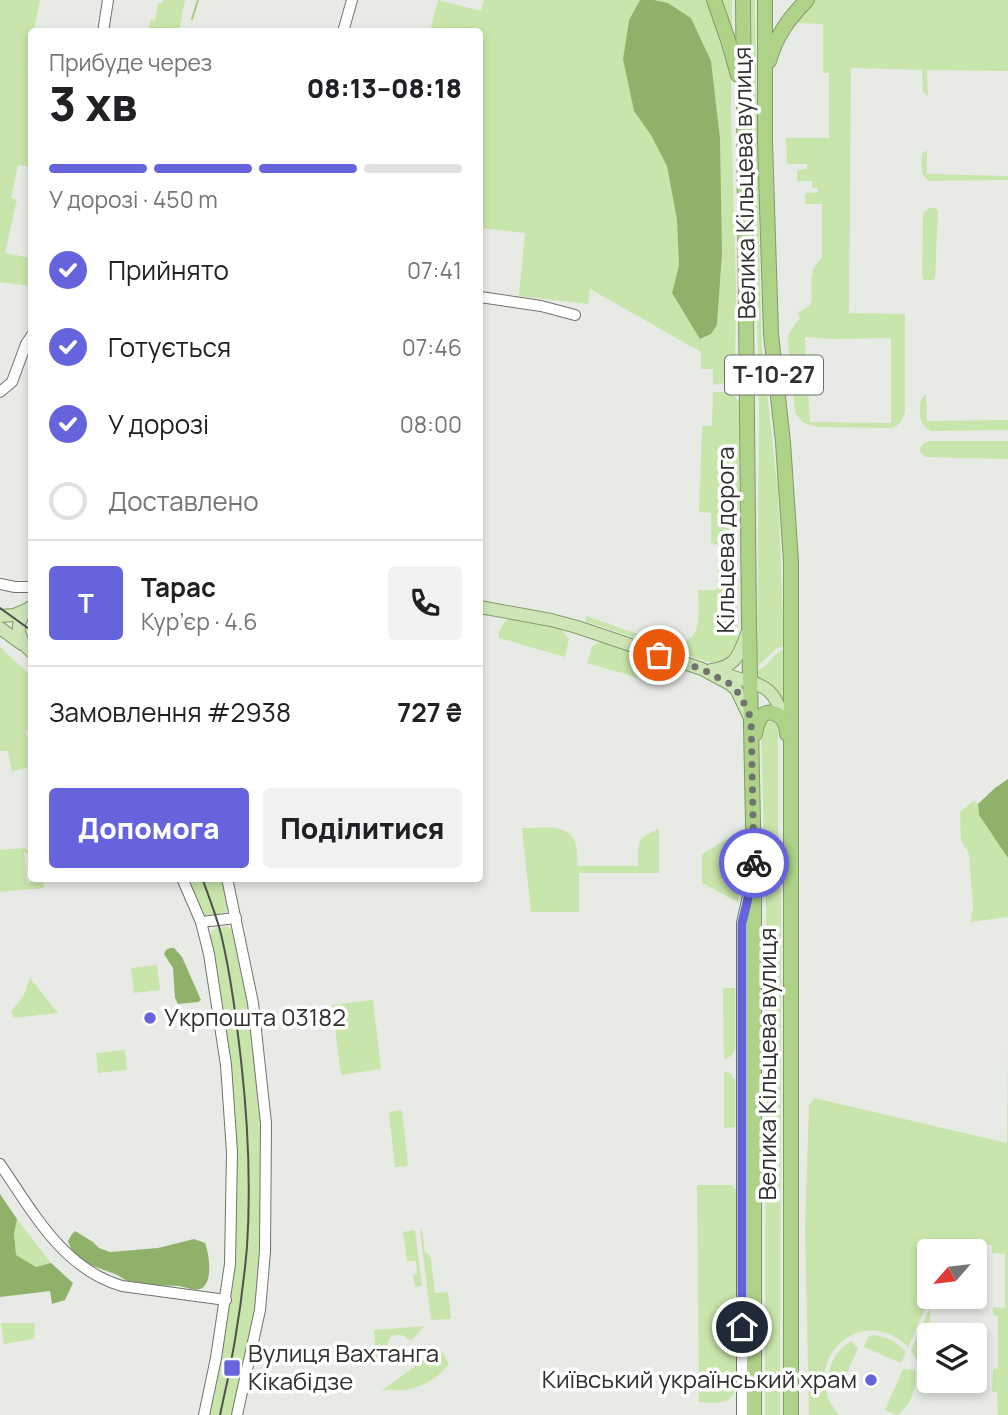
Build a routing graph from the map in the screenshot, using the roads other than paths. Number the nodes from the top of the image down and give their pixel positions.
1 (108, 0) edge
2 (352, 0) edge
3 (714, 0) edge
4 (743, 0) edge
5 (765, 0) edge
6 (807, 0) edge
7 (104, 28) edge
8 (344, 28) edge
9 (764, 79) junction
10 (743, 95) junction
11 (483, 297) edge
12 (575, 316) dead end
13 (28, 344) edge
14 (0, 392) edge
15 (0, 584) edge
16 (28, 587) edge
17 (28, 608) edge
18 (483, 608) edge
19 (28, 609) edge
20 (0, 616) edge
21 (749, 627) junction
22 (0, 628) edge
23 (28, 648) edge
24 (28, 649) edge
25 (707, 669) junction
26 (750, 682) junction
27 (751, 718) junction
28 (785, 721) junction
29 (751, 746) junction
30 (791, 749) junction
31 (754, 873) junction
32 (184, 882) edge
33 (228, 882) edge
34 (236, 918) junction
35 (201, 922) junction
36 (0, 1164) edge
37 (226, 1300) junction
38 (204, 1415) edge
39 (237, 1415) edge
40 (742, 1415) edge
41 (754, 1415) edge
42 (791, 1415) edge

1 - 7 street
2 - 8 street
3 - 10 highway
4 - 10 highway, Кільцева дорога / Т-10-27
5 - 9 highway, Велика Кільцева вулиця / Т-10-27
6 - 9 highway
9 - 30 highway, Велика Кільцева вулиця / Т-10-27
10 - 21 highway, Кільцева дорога / Т-10-27
11 - 12 street
13 - 14 street
15 - 16 street
17 - 20 main road
18 - 25 main road
19 - 23 main road
21 - 25 main road
21 - 26 highway, Кільцева дорога / Т-10-27
22 - 24 main road
25 - 26 main road
25 - 27 main road
26 - 27 highway, Кільцева дорога / Т-10-27
26 - 28 main road
27 - 29 highway, Кільцева дорога / Т-10-27
28 - 29 highway
28 - 30 highway
29 - 31 highway, Кільцева дорога / Т-10-27
30 - 42 highway, Велика Кільцева вулиця / Т-10-27
31 - 40 street
31 - 41 highway, Кільцева дорога / Т-10-27
32 - 35 street
33 - 34 street
34 - 35 street
34 - 39 street
35 - 37 street
36 - 37 street
37 - 38 street

